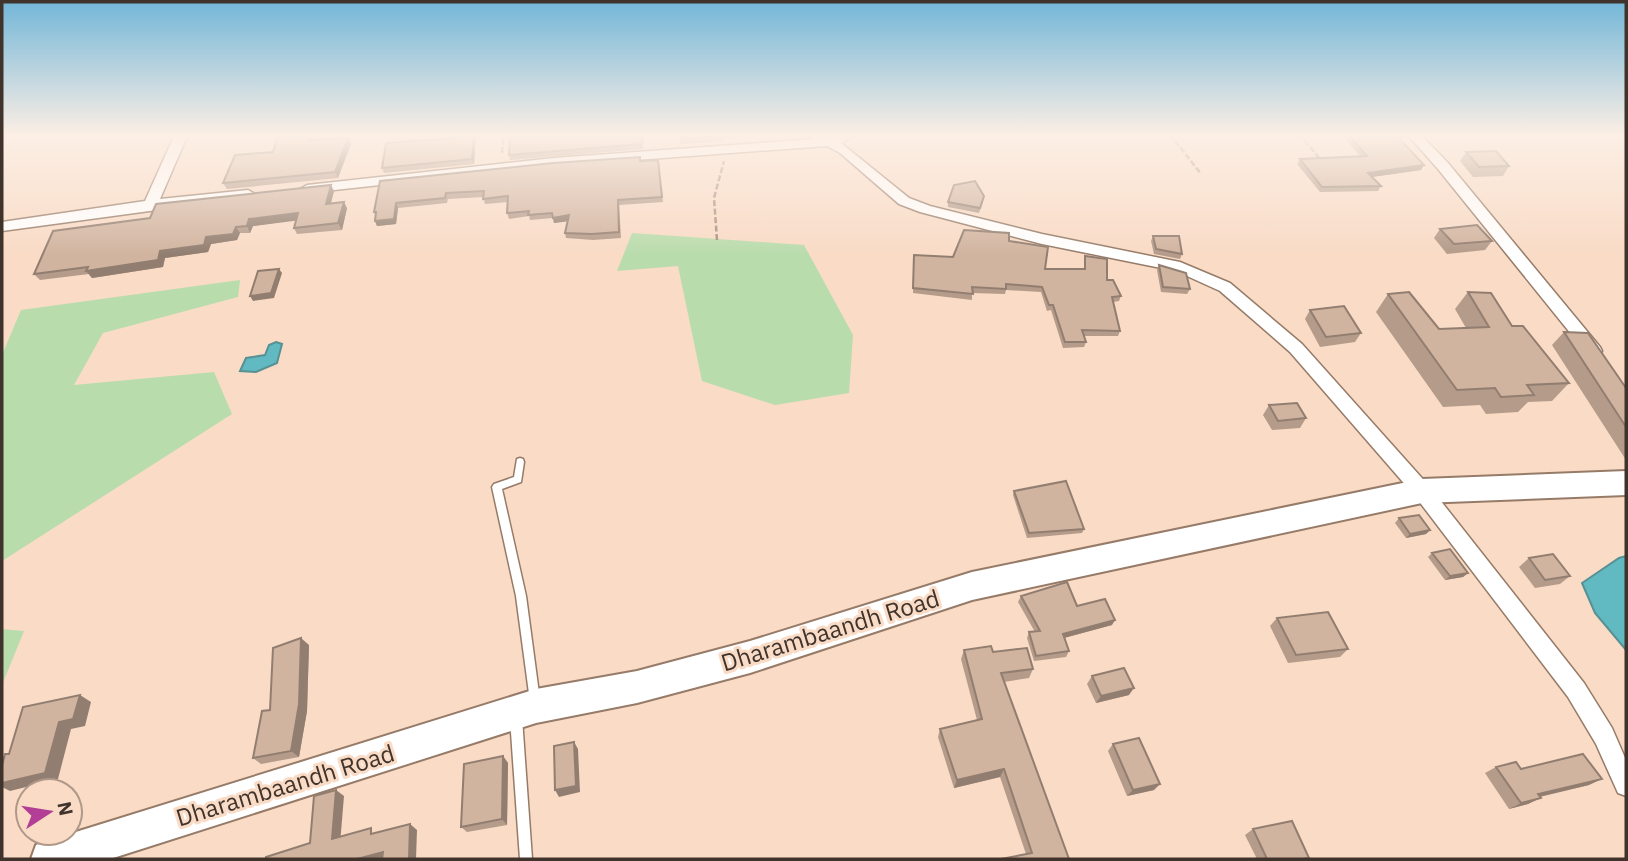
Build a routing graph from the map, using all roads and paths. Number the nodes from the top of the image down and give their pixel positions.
1 (164, 174) edge
2 (444, 174) edge
3 (719, 174) edge
4 (871, 174) edge
5 (1450, 174) edge
6 (297, 190) edge
7 (260, 193) edge
8 (150, 205) junction
9 (2, 227) edge
10 (718, 240) dead end
11 (1604, 366) edge
12 (520, 462) dead end
13 (1626, 483) edge
14 (1422, 491) junction
15 (526, 710) junction
16 (1626, 785) edge
17 (50, 859) edge
18 (526, 859) edge

1 - 8 street
2 - 6 street
3 - 10 path
4 - 14 street
5 - 11 street
7 - 8 street
8 - 9 street
12 - 15 lane
13 - 14 main road, Dharambaandh Road
14 - 15 main road, Dharambaandh Road
14 - 16 street
15 - 17 main road, Dharambaandh Road
15 - 18 lane

